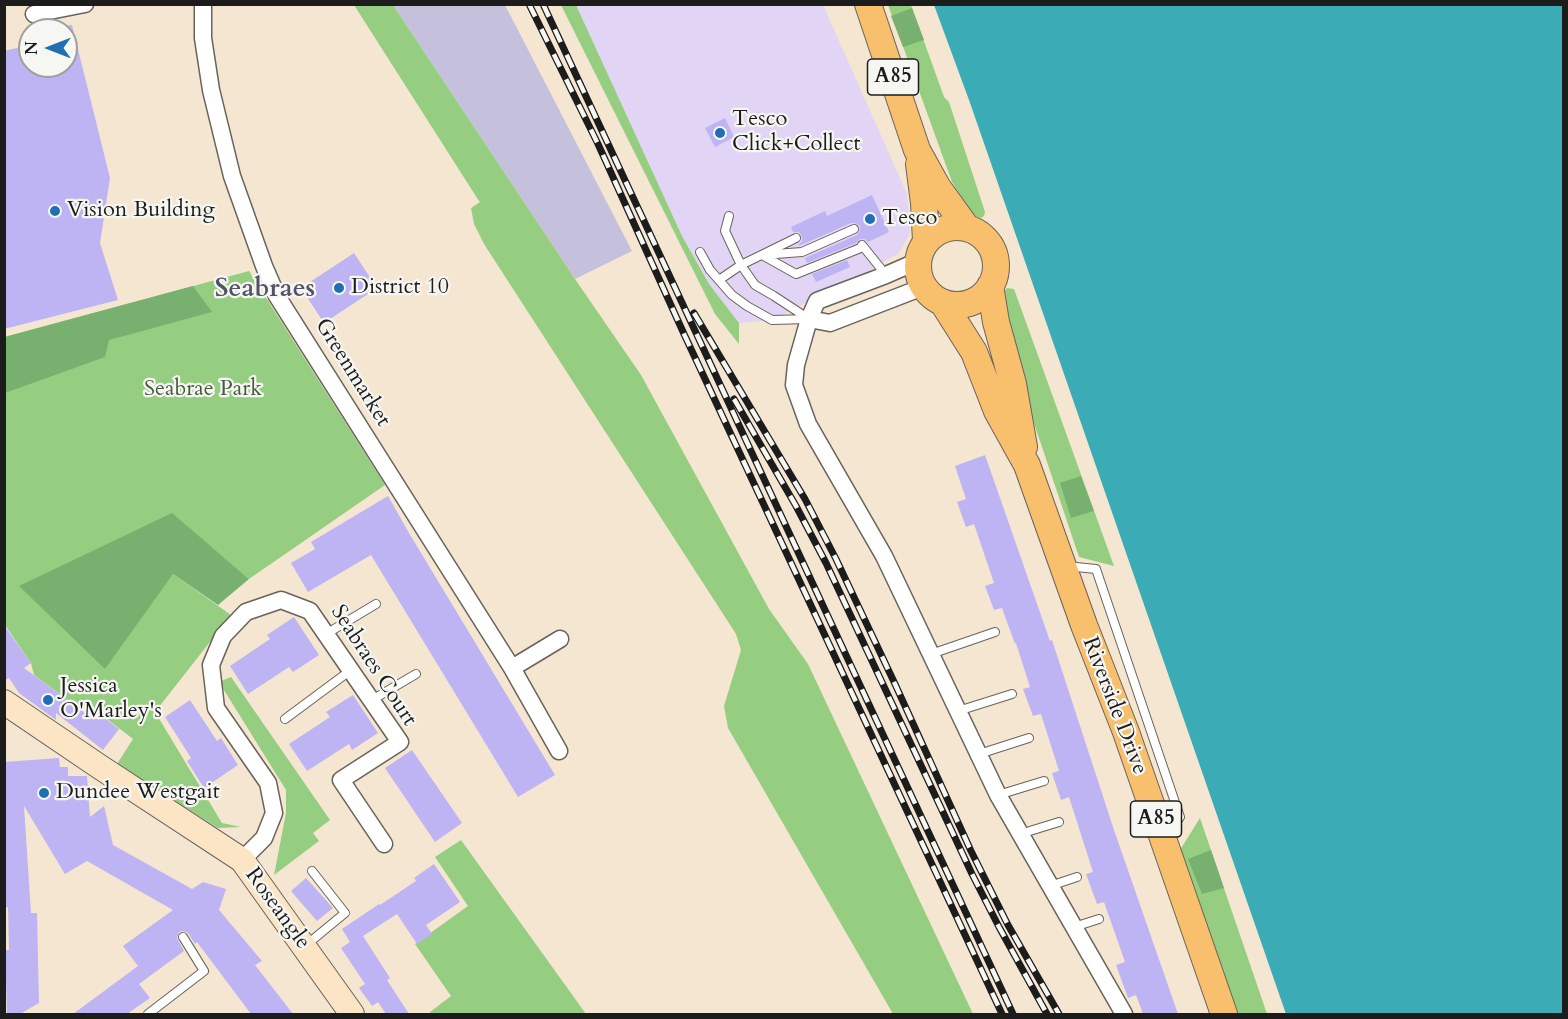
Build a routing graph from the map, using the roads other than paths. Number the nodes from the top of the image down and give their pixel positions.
1 (85, 4) edge
2 (203, 4) edge
3 (868, 4) edge
4 (34, 14) dead end
5 (917, 150) junction
6 (729, 216) dead end
7 (967, 228) junction
8 (854, 229) dead end
9 (796, 238) dead end
10 (922, 251) junction
11 (700, 252) dead end
12 (762, 255) junction
13 (741, 265) junction
14 (886, 275) junction
15 (719, 280) junction
16 (990, 286) junction
17 (923, 287) junction
18 (943, 303) junction
19 (809, 319) junction
20 (1027, 465) junction
21 (1064, 566) junction
22 (376, 604) dead end
23 (995, 632) dead end
24 (326, 634) junction
25 (560, 639) dead end
26 (931, 654) junction
27 (512, 668) junction
28 (351, 670) junction
29 (416, 674) dead end
30 (1012, 694) dead end
31 (372, 699) junction
32 (4, 702) edge
33 (958, 711) junction
34 (285, 720) dead end
35 (1029, 738) dead end
36 (559, 751) dead end
37 (979, 754) junction
38 (1044, 781) dead end
39 (998, 795) junction
40 (1059, 822) dead end
41 (1020, 834) junction
42 (1163, 840) junction
43 (384, 844) dead end
44 (242, 860) junction
45 (312, 871) dead end
46 (1077, 878) dead end
47 (1050, 886) junction
48 (1099, 919) dead end
49 (1073, 927) junction
50 (183, 937) dead end
51 (304, 947) junction
52 (148, 1014) edge
53 (352, 1014) edge
54 (1124, 1014) edge
55 (1224, 1014) edge

1 - 4 street
2 - 27 street, Greenmarket
3 - 5 main road, Riverside Drive / A85
5 - 7 main road, Riverside Drive / A85
5 - 10 main road, Riverside Drive / A85
6 - 13 lane
7 - 10 main road
7 - 16 main road, Riverside Drive / A85
8 - 12 lane
9 - 12 lane
10 - 14 street
10 - 17 main road, Riverside Drive / A85
11 - 15 lane
12 - 13 lane
12 - 14 lane
13 - 15 lane
13 - 19 lane
14 - 19 street
15 - 19 lane
16 - 18 main road
16 - 20 main road, Riverside Drive / A85
17 - 18 main road, Riverside Drive / A85
17 - 19 street
18 - 20 main road, Riverside Drive / A85
19 - 26 street
20 - 21 main road, Riverside Drive / A85
21 - 42 main road, Riverside Drive / A85
21 - 42 lane
22 - 24 lane
23 - 26 lane
24 - 28 street, Seabraes Court
24 - 44 street, Seabraes Court
25 - 27 street
26 - 33 street
27 - 36 street, Greenmarket
28 - 31 street, Seabraes Court
28 - 34 lane
29 - 31 lane
30 - 33 lane
31 - 43 street, Seabraes Court
32 - 44 street, Roseangle
33 - 37 street
35 - 37 lane
37 - 39 street
38 - 39 lane
39 - 41 street
40 - 41 lane
41 - 47 street
42 - 55 main road, Riverside Drive / A85
44 - 51 street, Roseangle
45 - 51 lane
46 - 47 lane
47 - 49 street
48 - 49 lane
49 - 54 street
50 - 52 lane
51 - 53 street, Roseangle

